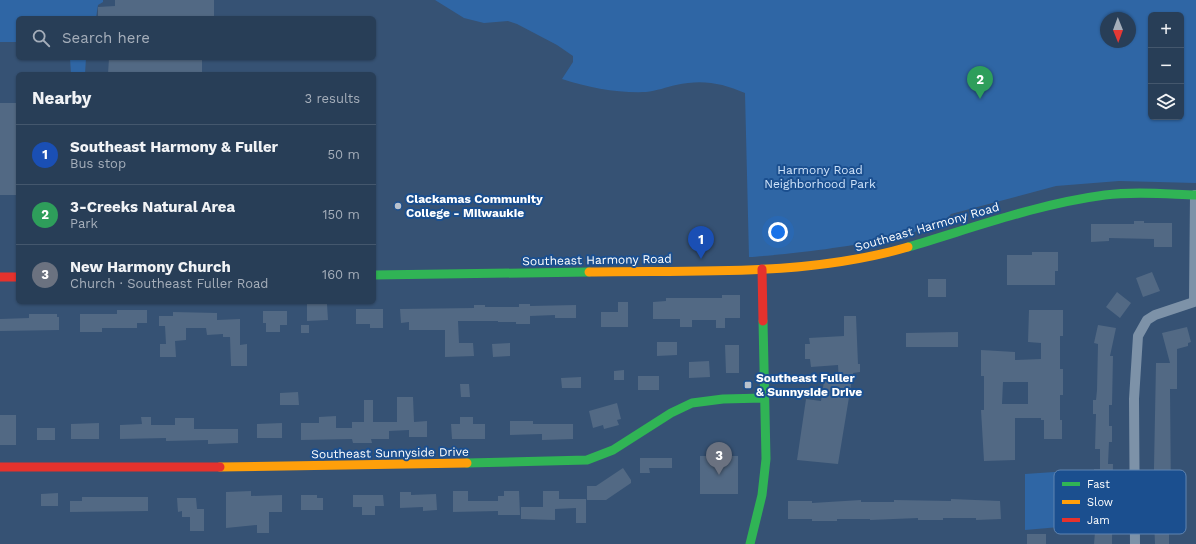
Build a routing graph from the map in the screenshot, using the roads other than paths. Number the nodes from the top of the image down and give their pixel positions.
1 (1196, 195) edge
2 (762, 269) junction
3 (376, 276) edge
4 (0, 277) edge
5 (16, 277) edge
6 (1195, 302) edge
7 (764, 398) junction
8 (0, 467) edge
9 (1134, 470) edge
10 (1135, 534) edge
11 (750, 544) edge
12 (1135, 544) edge

1 - 2 street, Southeast Harmony Road
1 - 6 street
2 - 3 street, Southeast Harmony Road
2 - 7 street
4 - 5 street
6 - 9 street
7 - 8 street, Southeast Sunnyside Drive
7 - 11 street
10 - 12 street

